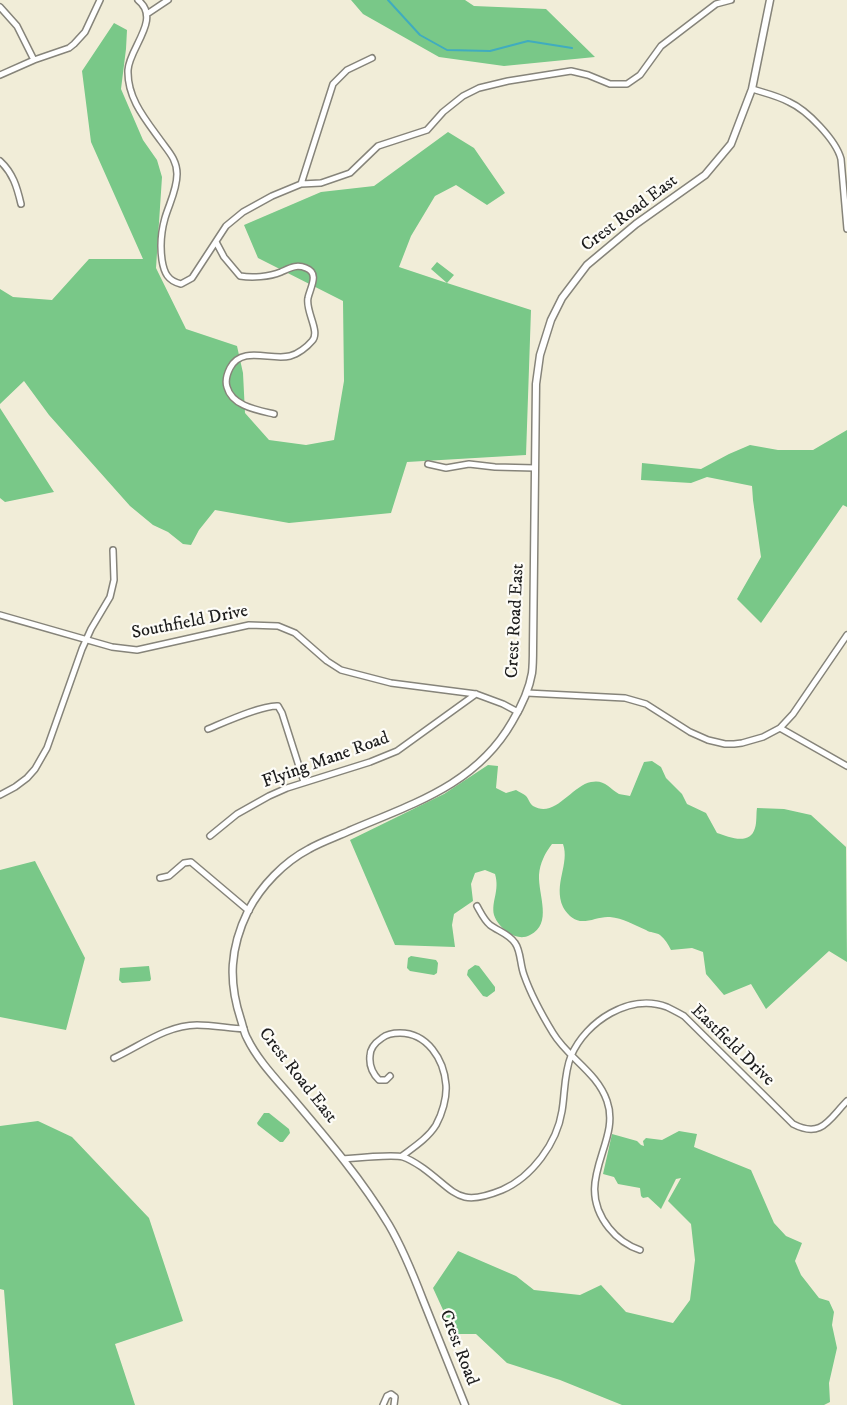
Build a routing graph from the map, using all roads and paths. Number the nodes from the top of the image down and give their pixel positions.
1 (100, 0) edge
2 (138, 0) edge
3 (168, 0) edge
4 (731, 0) edge
5 (770, 0) edge
6 (716, 2) edge
7 (0, 7) edge
8 (147, 14) junction
9 (372, 58) dead end
10 (34, 60) junction
11 (0, 75) edge
12 (752, 88) junction
13 (0, 161) edge
14 (301, 184) junction
15 (21, 204) dead end
16 (847, 229) edge
17 (216, 242) junction
18 (274, 414) dead end
19 (428, 464) dead end
20 (535, 468) junction
21 (114, 550) dead end
22 (0, 615) edge
23 (847, 635) edge
24 (86, 640) junction
25 (527, 693) junction
26 (476, 694) junction
27 (518, 712) junction
28 (780, 728) junction
29 (208, 729) dead end
30 (847, 766) edge
31 (304, 782) junction
32 (0, 796) edge
33 (210, 836) dead end
34 (160, 878) dead end
35 (477, 906) dead end
36 (249, 910) junction
37 (244, 1029) junction
38 (572, 1055) junction
39 (114, 1058) dead end
40 (390, 1076) dead end
41 (847, 1101) edge
42 (402, 1156) junction
43 (343, 1158) junction
44 (640, 1250) dead end
45 (424, 1302) joint
46 (383, 1405) edge
47 (394, 1405) edge
48 (464, 1405) edge

1 - 10 street
2 - 8 street
3 - 8 street
4 - 6 street
5 - 12 street, Crest Road East
6 - 14 street
7 - 10 street
8 - 17 street
9 - 14 street
10 - 11 street
12 - 16 street
12 - 20 street, Crest Road East
13 - 15 street
14 - 17 street
17 - 18 street
19 - 20 street
20 - 25 street, Crest Road East
21 - 24 street
22 - 24 street, Southfield Drive
23 - 28 street
24 - 26 street, Southfield Drive
24 - 32 street
25 - 27 street, Crest Road East
25 - 28 street
26 - 27 street, Southfield Drive
26 - 31 street, Flying Mane Road
27 - 36 street, Crest Road East
28 - 30 street
29 - 31 street
31 - 33 street, Flying Mane Road
34 - 36 street
35 - 38 street
36 - 37 street, Crest Road East
37 - 39 street
37 - 43 street, Crest Road East
38 - 41 street, Eastfield Drive
38 - 42 street, Eastfield Drive
38 - 44 street
40 - 42 street
42 - 43 street
43 - 45 street, Crest Road East
45 - 48 street, Crest Road
46 - 47 street

